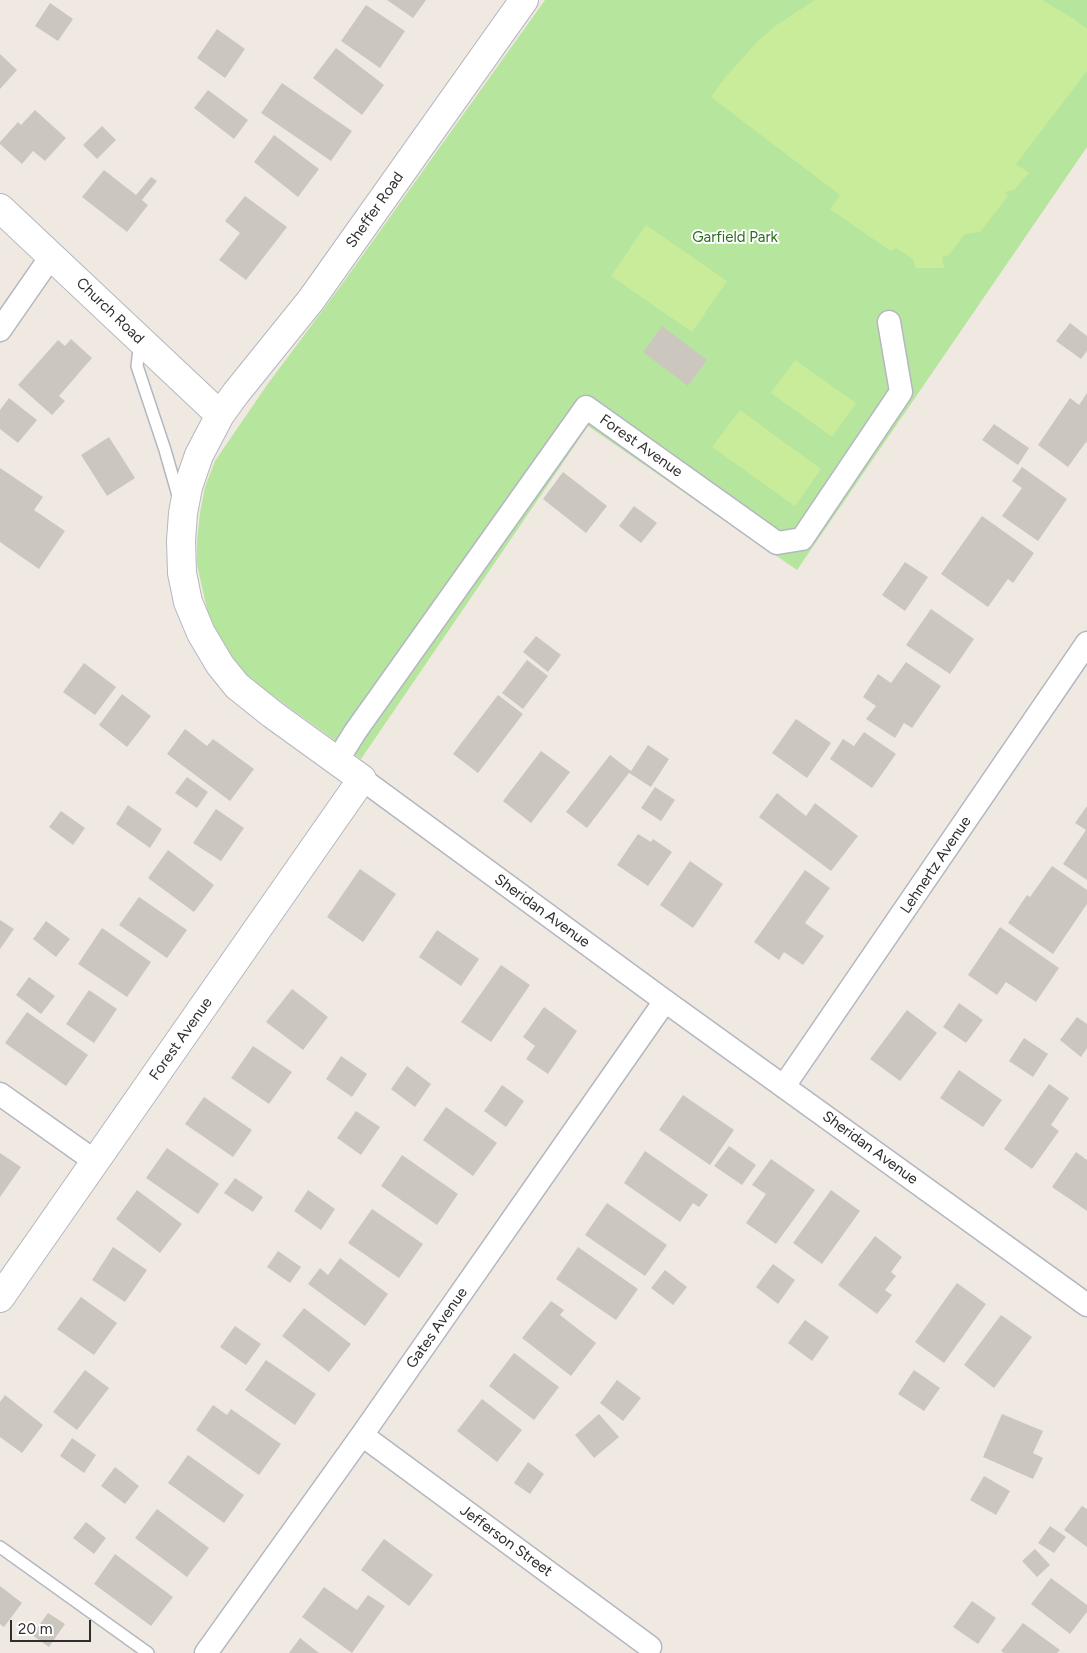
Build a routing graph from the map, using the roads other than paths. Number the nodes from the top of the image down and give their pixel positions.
1 (524, 0) edge
2 (0, 208) edge
3 (52, 255) junction
4 (889, 322) dead end
5 (0, 330) edge
6 (140, 340) junction
7 (220, 415) junction
8 (183, 513) junction
9 (1087, 643) edge
10 (337, 761) junction
11 (362, 779) junction
12 (665, 1001) junction
13 (784, 1086) junction
14 (0, 1094) edge
15 (96, 1162) junction
16 (0, 1298) edge
17 (1087, 1305) edge
18 (362, 1435) junction
19 (0, 1547) edge
20 (650, 1647) dead end
21 (148, 1653) edge
22 (206, 1653) edge

1 - 7 street, Sheffer Road
2 - 3 street, Church Road
3 - 5 street
3 - 6 street, Church Road
4 - 10 street, Forest Avenue
6 - 7 street, Church Road
6 - 8 lane
7 - 8 street, Sheridan Avenue
8 - 10 street, Sheridan Avenue
9 - 13 street, Lehnertz Avenue
10 - 11 street, Sheridan Avenue
11 - 12 street, Sheridan Avenue
11 - 15 street, Forest Avenue
12 - 13 street, Sheridan Avenue
12 - 18 street, Gates Avenue
13 - 17 street, Sheridan Avenue
14 - 15 street
15 - 16 street, Forest Avenue
18 - 20 street, Jefferson Street
18 - 22 street, Gates Avenue
19 - 21 lane

